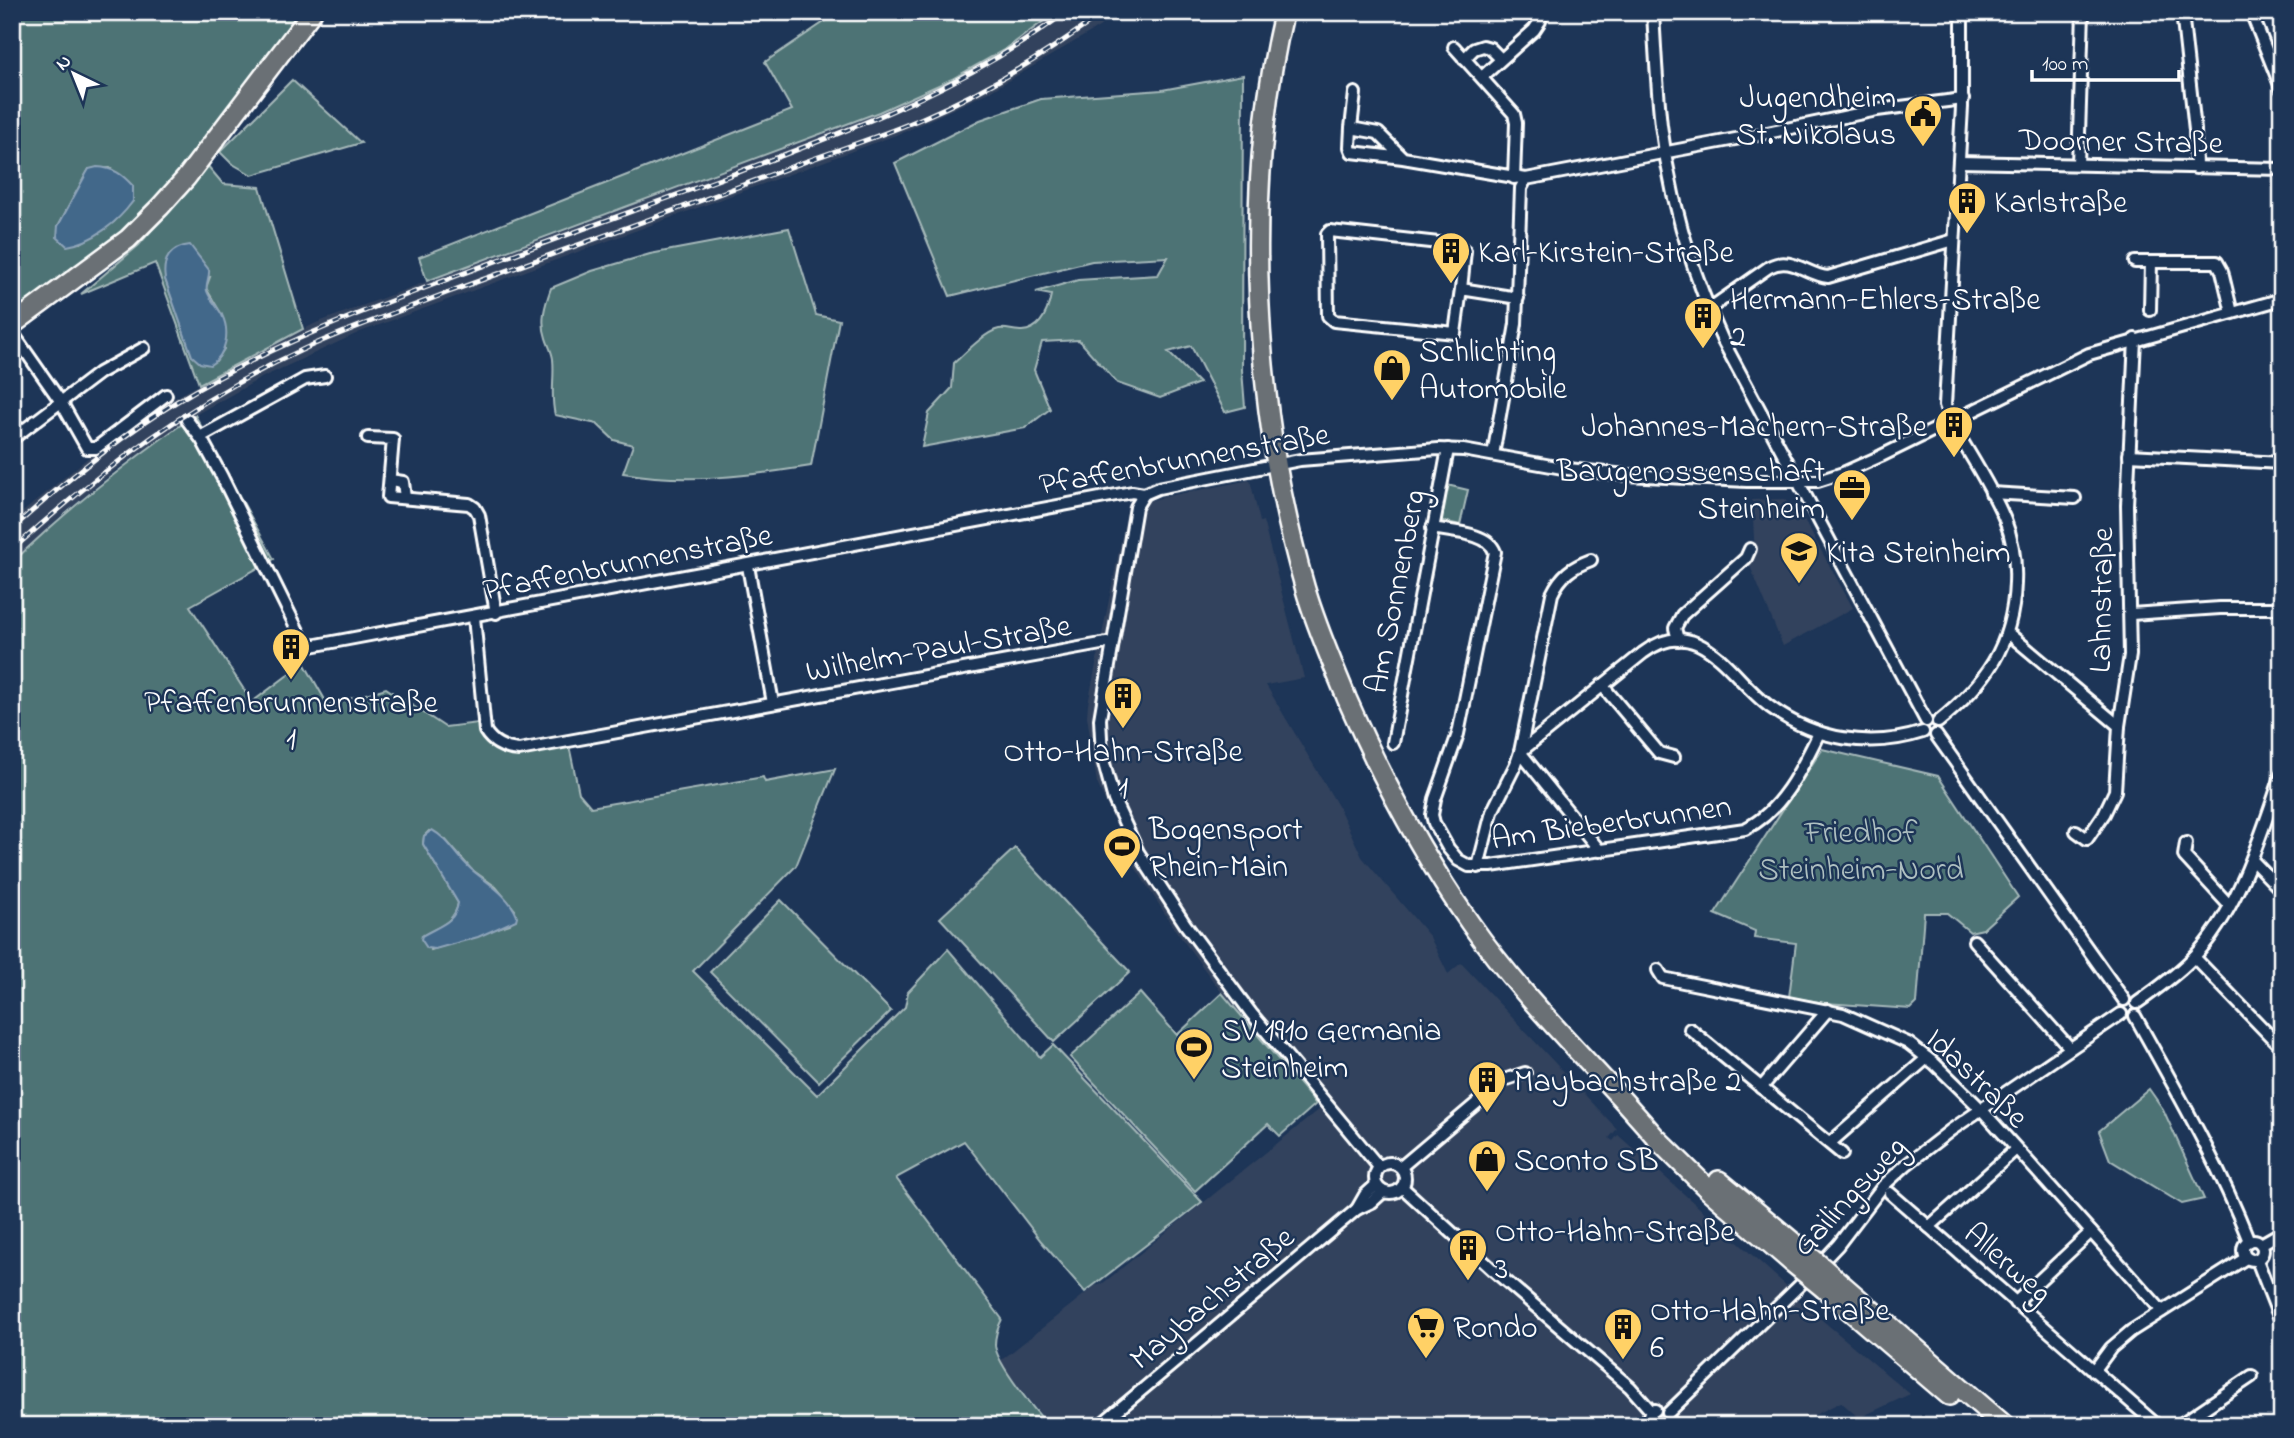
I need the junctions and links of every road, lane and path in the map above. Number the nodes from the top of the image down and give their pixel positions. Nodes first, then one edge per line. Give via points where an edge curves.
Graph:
1 (312, 12) edge
2 (1284, 12) edge
3 (1541, 12) edge
4 (1653, 12) edge
5 (1962, 12) edge
6 (2083, 12) edge
7 (2182, 12) edge
8 (2251, 12) edge
9 (1454, 47) dead end
10 (1464, 58) junction
11 (1501, 59) junction
12 (1482, 77) junction
13 (2282, 90) edge
14 (1354, 93) dead end
15 (1963, 99) junction
16 (1352, 128) junction
17 (1665, 152) junction
18 (1403, 158) junction
19 (1959, 162) junction
20 (2078, 164) junction
21 (2196, 168) junction
22 (2282, 169) edge
23 (1520, 178) junction
24 (1954, 240) junction
25 (2135, 262) dead end
26 (2151, 262) junction
27 (1461, 289) junction
28 (1518, 299) junction
29 (2282, 299) edge
30 (1709, 309) junction
31 (2150, 310) dead end
32 (2232, 313) junction
33 (12, 325) edge
34 (12, 332) edge
35 (2135, 339) junction
36 (144, 348) dead end
37 (325, 376) dead end
38 (166, 396) dead end
39 (61, 402) junction
40 (187, 420) dead end
41 (1951, 422) junction
42 (200, 437) junction
43 (368, 438) dead end
44 (12, 439) edge
45 (1448, 449) junction
46 (1493, 455) junction
47 (2129, 455) junction
48 (2282, 463) edge
49 (1276, 464) junction
50 (390, 480) junction
51 (1799, 482) junction
52 (1991, 493) junction
53 (1144, 494) junction
54 (405, 498) junction
55 (2076, 498) dead end
56 (1432, 528) junction
57 (1750, 549) dead end
58 (1591, 560) dead end
59 (748, 566) junction
60 (2282, 608) edge
61 (496, 613) junction
62 (2131, 614) junction
63 (474, 617) junction
64 (2008, 632) junction
65 (1678, 640) junction
66 (1112, 642) junction
67 (1602, 685) junction
68 (773, 704) junction
69 (1938, 722) junction
70 (1924, 726) junction
71 (2119, 726) junction
72 (1819, 733) junction
73 (1936, 735) junction
74 (1393, 743) dead end
75 (1520, 752) junction
76 (1674, 757) dead end
77 (2282, 774) edge
78 (2076, 831) dead end
79 (2186, 843) dead end
80 (1600, 851) junction
81 (2252, 860) junction
82 (1478, 867) junction
83 (2282, 891) edge
84 (2229, 905) junction
85 (1974, 941) dead end
86 (2194, 957) junction
87 (1658, 970) dead end
88 (2124, 1000) junction
89 (2137, 1003) junction
90 (1828, 1010) junction
91 (2121, 1014) junction
92 (2135, 1016) junction
93 (1690, 1029) dead end
94 (2282, 1039) edge
95 (2070, 1048) junction
96 (1927, 1058) junction
97 (1525, 1073) dead end
98 (1761, 1088) junction
99 (1981, 1109) junction
100 (1661, 1137) joint
101 (1830, 1143) junction
102 (2016, 1149) junction
103 (1842, 1154) dead end
104 (1379, 1167) junction
105 (1401, 1167) junction
106 (1402, 1187) junction
107 (1379, 1188) junction
108 (1890, 1193) dead end
109 (1929, 1227) junction
110 (2091, 1232) junction
111 (2282, 1232) edge
112 (2249, 1241) junction
113 (2262, 1244) junction
114 (2252, 1259) junction
115 (1829, 1283) junction
116 (2015, 1303) junction
117 (2162, 1311) junction
118 (2282, 1324) edge
119 (2094, 1371) junction
120 (2252, 1376) dead end
121 (1652, 1412) junction
122 (1670, 1422) edge
123 (1099, 1426) edge
124 (1648, 1426) edge
125 (1985, 1426) edge
126 (2005, 1426) edge
127 (2158, 1426) edge
128 (2178, 1426) edge

1 - 33 main road via 160,207 128,239
2 - 49 main road via 1269,91 1258,226 1260,300
3 - 11 street via 1538,25
4 - 17 street
5 - 15 street
6 - 20 street
7 - 21 street
8 - 13 street
9 - 10 street
10 - 11 street via 1483,46
10 - 12 street
11 - 12 street
12 - 23 street via 1516,118
14 - 16 street
15 - 17 street via 1877,110
15 - 19 street
16 - 18 street via 1378,133
16 - 18 street via 1352,152
17 - 23 street
17 - 30 street via 1681,225
18 - 23 street
19 - 20 street, Doorner Straße
19 - 24 street
20 - 21 street, Doorner Straße
21 - 22 street, Doorner Straße
23 - 28 street
24 - 30 street via 1828,277 1779,262
24 - 41 street via 1945,396
25 - 26 street
26 - 31 street
26 - 32 street via 2217,262
27 - 27 street via 1455,333 1334,321 1328,316 1327,233 1457,245 1465,251
27 - 28 street
28 - 46 street
29 - 32 street, Pfaffenbrunnenstraße
30 - 51 street
32 - 35 street, Pfaffenbrunnenstraße
34 - 39 street
35 - 41 street, Pfaffenbrunnenstraße via 2089,354
35 - 47 street, Lahnstraße
36 - 39 street via 99,373
37 - 42 street via 305,379
38 - 39 street via 92,449 85,446
39 - 44 street
40 - 42 street, Pfaffenbrunnenstraße
41 - 51 street, Pfaffenbrunnenstraße via 1843,473
41 - 52 street
42 - 63 street, Pfaffenbrunnenstraße via 306,647
43 - 50 street via 393,439
45 - 46 street, Pfaffenbrunnenstraße
45 - 49 street, Pfaffenbrunnenstraße
45 - 56 street, Am Sonnenberg
46 - 51 street, Pfaffenbrunnenstraße via 1626,475
47 - 48 street
47 - 62 street, Lahnstraße
49 - 53 street, Pfaffenbrunnenstraße
49 - 100 main road via 1316,621 1361,729 1435,871 1541,1013
50 - 54 street via 403,482
50 - 54 street via 388,497
51 - 70 street
52 - 55 street
52 - 64 street via 2014,551 2015,602
53 - 59 street, Pfaffenbrunnenstraße via 1132,492
53 - 66 street via 1136,506
54 - 61 street via 472,505 479,516
56 - 74 street, Am Sonnenberg
56 - 82 street, Am Bieberbrunnen via 1484,538 1495,552 1458,734 1433,814 1455,856
57 - 65 street via 1746,558 1682,615 1675,628
58 - 75 street via 1568,570 1552,594
59 - 61 street, Pfaffenbrunnenstraße
59 - 68 street, Wilhelm-Paul-Straße
60 - 62 street
61 - 63 street, Pfaffenbrunnenstraße
62 - 71 street, Lahnstraße
63 - 68 street, Wilhelm-Paul-Straße via 485,731 509,749 546,747
64 - 69 street via 1983,679
64 - 71 street
65 - 67 street via 1651,647
65 - 72 street via 1712,651 1771,708
66 - 68 street, Wilhelm-Paul-Straße
66 - 104 street via 1100,732 1106,773 1126,828 1160,888 1232,989
67 - 75 street
67 - 76 street via 1659,753
69 - 70 street via 1932,719
69 - 73 street
70 - 72 street via 1898,739 1868,742
70 - 73 street via 1931,736
71 - 78 street, Lahnstraße via 2112,800 2087,839
72 - 80 street, Am Bieberbrunnen via 1786,792 1749,827
73 - 88 street
75 - 80 street
75 - 82 street via 1492,812
77 - 81 street
79 - 84 street via 2184,856
80 - 82 street, Am Bieberbrunnen
81 - 83 street
81 - 84 street
84 - 86 street
85 - 95 street
86 - 89 street
86 - 94 street via 2277,1043
87 - 90 street, Idastraße via 1663,978
88 - 89 street
88 - 91 street
89 - 92 street
90 - 96 street, Idastraße via 1886,1032
90 - 98 street
91 - 92 street
91 - 95 street, Gailingsweg
92 - 112 street via 2195,1123
93 - 98 street
95 - 99 street, Gailingsweg
96 - 99 street, Idastraße
96 - 101 street
97 - 105 street via 1504,1080
98 - 101 street
99 - 102 street, Idastraße
99 - 122 street, Gailingsweg via 1883,1186 1829,1256
100 - 115 highway, bridge via 1709,1189
101 - 103 street
102 - 109 street
102 - 110 street, Idastraße
104 - 105 street via 1392,1163
104 - 107 street via 1374,1175
105 - 106 street via 1405,1175
106 - 107 street via 1393,1193
106 - 121 street via 1624,1382
107 - 123 street, Maybachstraße via 1372,1202 1357,1209
108 - 109 street, Allerweg
109 - 116 street, Allerweg
110 - 116 street
110 - 117 street, Idastraße
111 - 113 street
112 - 113 street
112 - 114 street via 2242,1250
113 - 114 street via 2263,1253
114 - 117 street
114 - 118 street
115 - 125 highway
115 - 126 highway
116 - 119 street, Allerweg
117 - 119 street via 2119,1340
119 - 127 street, Allerweg
120 - 128 street
121 - 122 street via 1662,1409
121 - 124 street

